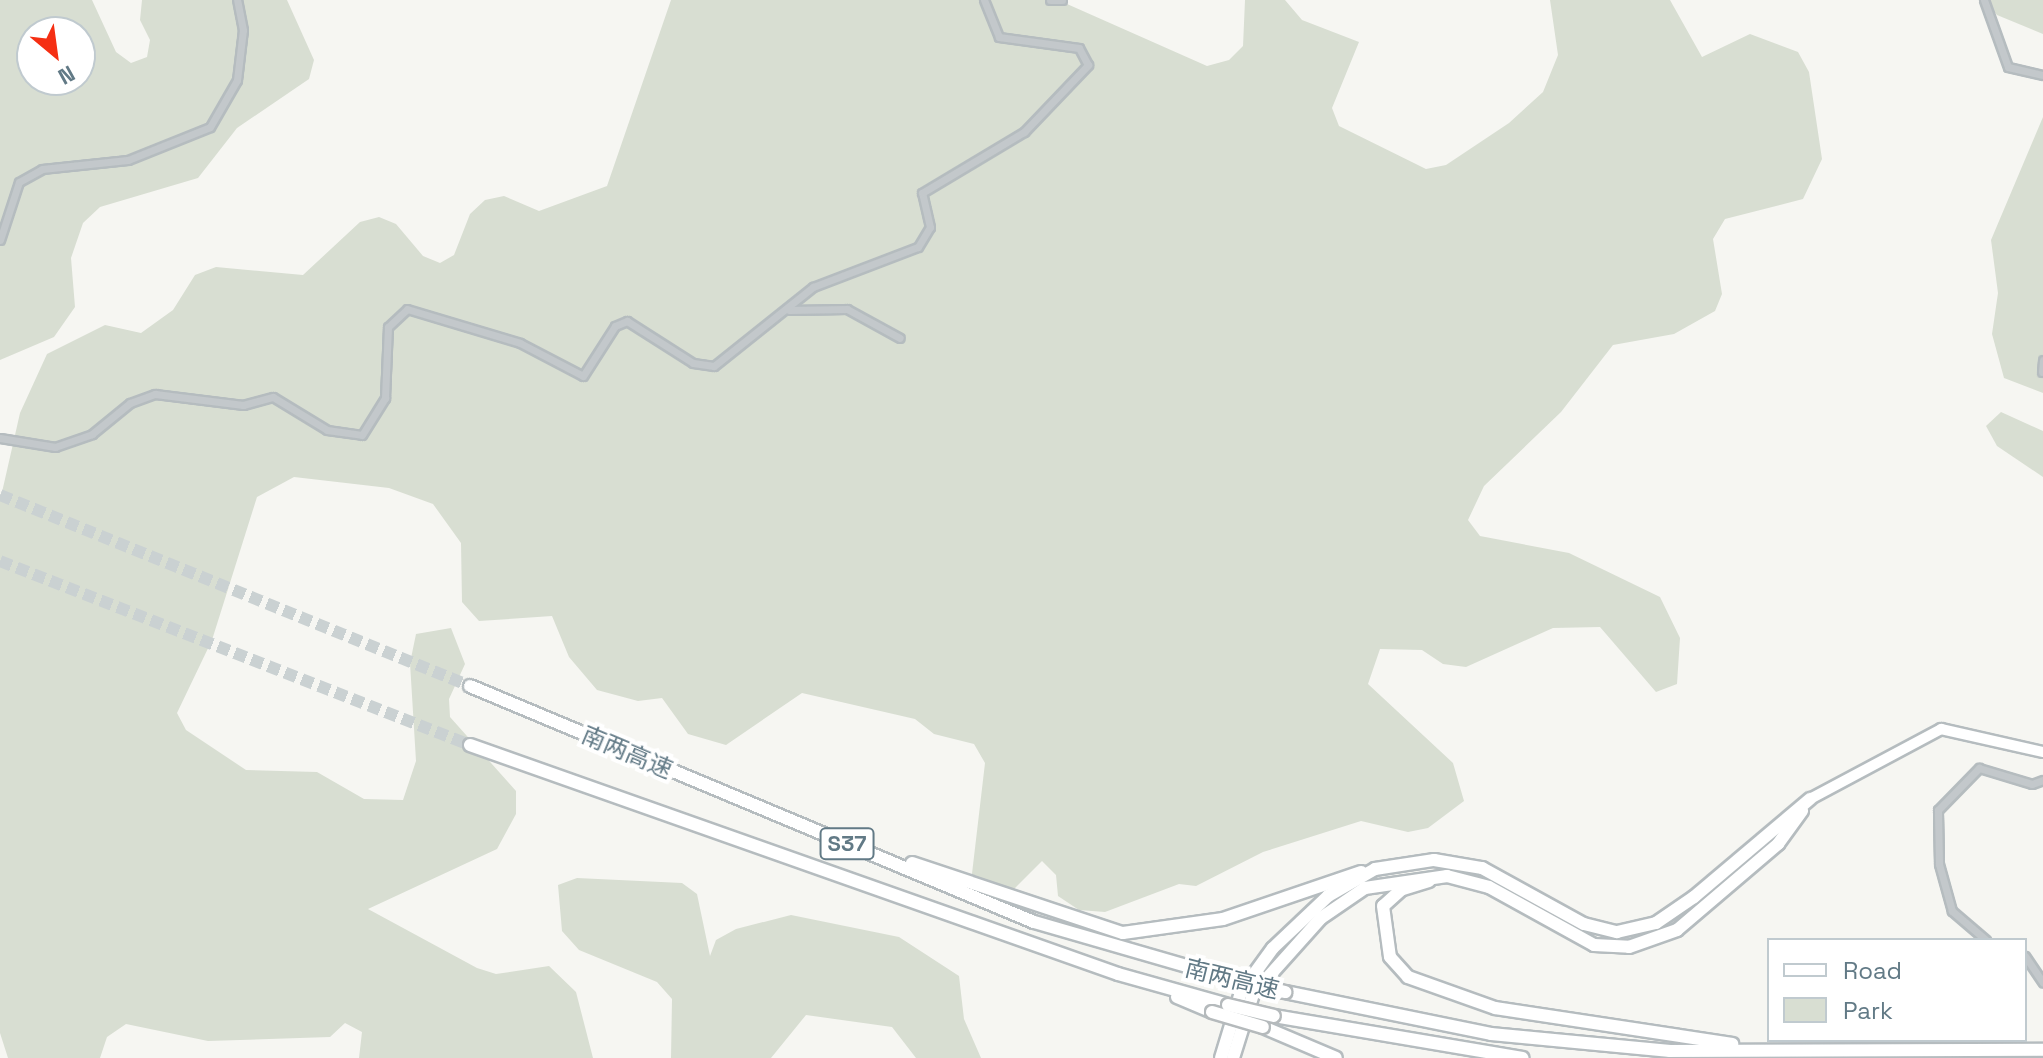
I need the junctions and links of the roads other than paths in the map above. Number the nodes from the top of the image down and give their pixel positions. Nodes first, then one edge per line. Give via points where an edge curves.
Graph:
1 (237, 0) edge
2 (984, 0) edge
3 (1050, 0) edge
4 (1062, 0) edge
5 (1984, 0) edge
6 (2043, 75) edge
7 (0, 240) edge
8 (789, 310) junction
9 (900, 338) dead end
10 (2043, 360) edge
11 (2042, 372) edge
12 (0, 438) edge
13 (470, 686) tunnel mouth
14 (470, 745) tunnel mouth
15 (2043, 752) edge
16 (2043, 780) edge
17 (1810, 799) joint
18 (817, 832) junction
19 (1375, 869) junction
20 (1449, 870) junction
21 (1984, 938) edge
22 (2027, 959) edge
23 (1118, 974) junction
24 (2043, 983) edge
25 (2043, 1050) edge
26 (1795, 1051) junction
27 (1221, 1058) edge
28 (1233, 1058) edge
29 (1336, 1058) edge
30 (1522, 1058) edge

1 - 7 street via 243,30 237,80 210,127 128,160 42,169 19,182
2 - 8 street via 999,37 1079,48 1088,65 1024,132 922,193 930,227 918,247 813,287
3 - 4 street
5 - 6 street via 2008,67
8 - 9 street via 847,309
8 - 12 street via 714,366 693,363 627,321 615,326 583,376 520,343 407,309 388,327 385,398 362,435 327,430 273,397 243,405 155,394 130,403 92,434 55,447
10 - 11 street
13 - 18 highway, 南两高速 / S37
14 - 23 highway, 南两高速 / S37
15 - 17 street via 1941,729
16 - 21 street via 2032,784 1979,768 1938,810 1939,864 1952,911
17 - 20 highway via 1778,844 1677,930 1629,947 1594,945 1482,868
18 - 19 highway via 1123,933 1223,919
18 - 26 highway, 南两高速 / S37, bridge via 1034,922 1285,992 1491,1034 1670,1051
19 - 20 highway
19 - 27 highway via 1328,896 1273,948 1241,992
20 - 26 highway via 1402,889 1383,906 1390,957 1408,977 1437,992 1637,1033
20 - 28 highway via 1365,888 1321,918 1253,994
22 - 24 street
23 - 29 highway, bridge
23 - 30 highway, 南两高速 / S37, bridge via 1274,1016
25 - 26 highway, 南两高速 / S37

